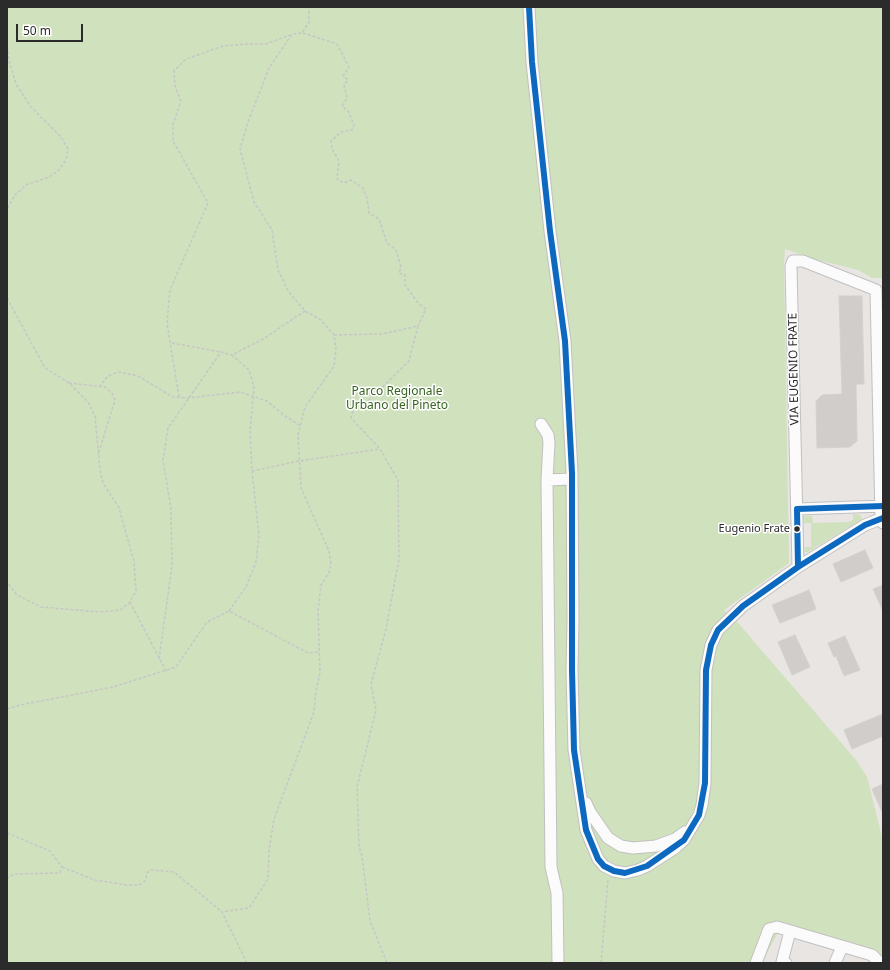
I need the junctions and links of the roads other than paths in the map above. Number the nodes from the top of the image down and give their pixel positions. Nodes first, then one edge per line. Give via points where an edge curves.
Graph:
1 (529, 7) edge
2 (541, 424) dead end
3 (572, 479) junction
4 (547, 480) junction
5 (798, 509) junction
6 (882, 515) edge
7 (798, 567) junction
8 (579, 787) junction
9 (693, 825) junction
10 (790, 931) junction
11 (842, 947) junction
12 (558, 963) edge
13 (756, 963) edge
14 (786, 963) edge
15 (835, 963) edge
16 (880, 963) edge

1 - 3 street via 548,216 565,342
2 - 4 street via 549,442
3 - 4 street
3 - 8 street via 573,722
4 - 12 street via 551,867 557,893
5 - 6 street
5 - 6 street, VIA EUGENIO FRATE via 792,263 798,260 876,290
5 - 7 street, VIA EUGENIO FRATE
6 - 7 street
7 - 9 street via 748,602 726,621 715,635 705,678 704,793
8 - 9 street via 600,828 608,838 621,846 645,848 665,843
8 - 9 street via 586,830 598,859 608,869 625,873 642,868 676,848
10 - 11 street
10 - 13 street via 777,927 769,929
10 - 14 street via 782,962
11 - 15 street
11 - 16 street via 872,955

